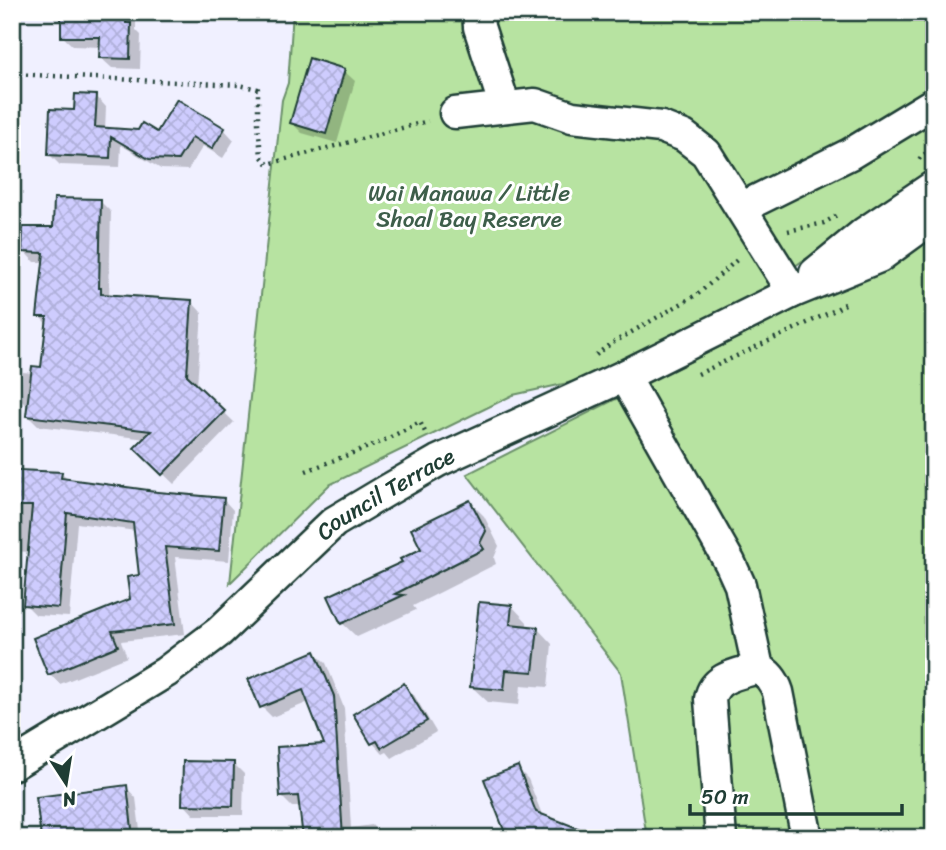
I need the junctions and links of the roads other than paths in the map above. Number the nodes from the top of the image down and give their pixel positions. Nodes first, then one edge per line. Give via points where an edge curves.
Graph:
1 (478, 12) edge
2 (934, 103) edge
3 (505, 107) junction
4 (456, 113) road end
5 (934, 186) edge
6 (741, 208) junction
7 (934, 217) edge
8 (793, 292) junction
9 (624, 376) junction
10 (758, 668) junction
11 (15, 765) edge
12 (721, 838) edge
13 (807, 838) edge

1 - 3 street
2 - 6 street via 849,155
3 - 4 street
3 - 6 street via 535,104 572,117 661,127 684,136 706,153
5 - 8 street via 864,233
6 - 8 street
7 - 8 street via 879,257
8 - 9 street, Council Terrace
9 - 10 street via 740,584
9 - 11 street, Council Terrace via 438,461 334,522 219,632 166,672
10 - 12 street via 717,683 710,699
10 - 13 street via 776,685

